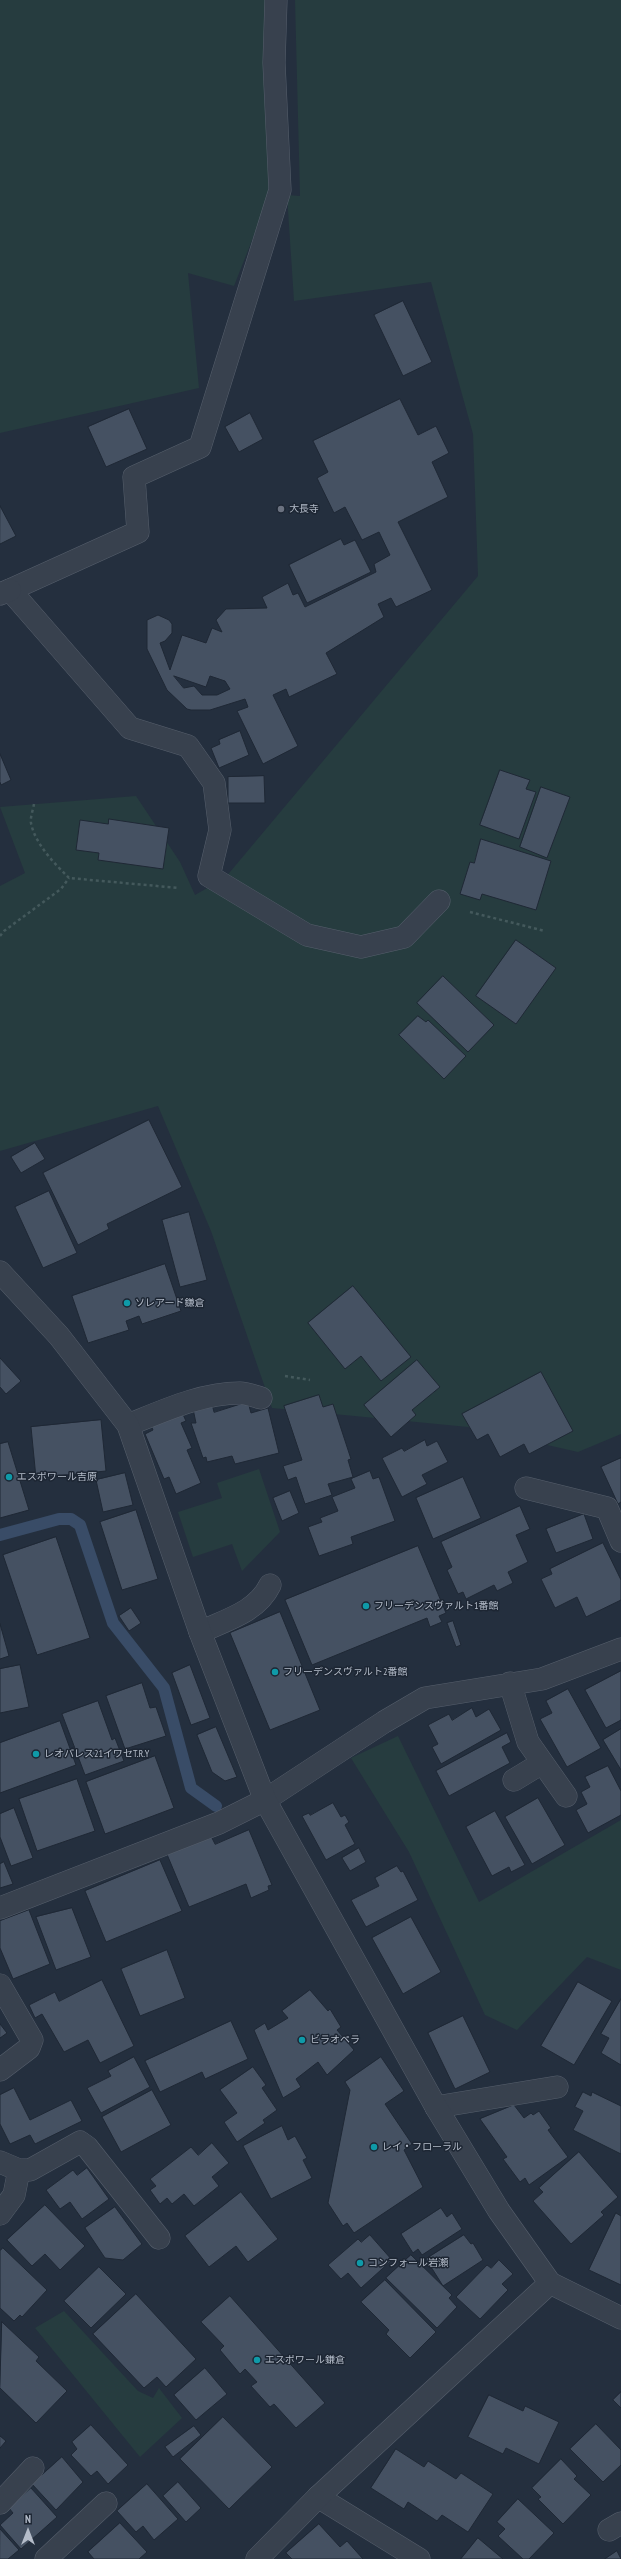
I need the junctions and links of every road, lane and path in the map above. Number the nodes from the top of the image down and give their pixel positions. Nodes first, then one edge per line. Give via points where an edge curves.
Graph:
1 (276, 0) edge
2 (5, 592) edge
3 (34, 804) dead end
4 (209, 876) junction
5 (69, 878) junction
6 (440, 902) joint
7 (545, 930) dead end
8 (0, 936) edge
9 (0, 1272) edge
10 (261, 1398) dead end
11 (128, 1425) junction
12 (526, 1488) dead end
13 (621, 1541) edge
14 (270, 1585) dead end
15 (200, 1632) junction
16 (621, 1649) edge
17 (510, 1684) junction
18 (542, 1762) junction
19 (514, 1780) dead end
20 (566, 1796) dead end
21 (265, 1800) junction
22 (0, 1908) edge
23 (0, 1985) edge
24 (0, 2070) edge
25 (557, 2087) dead end
26 (436, 2107) junction
27 (9, 2166) edge
28 (0, 2214) edge
29 (159, 2238) dead end
30 (550, 2283) junction
31 (621, 2318) edge
32 (32, 2468) dead end
33 (318, 2496) junction
34 (0, 2503) edge
35 (106, 2503) dead end
36 (46, 2559) edge
37 (257, 2559) edge
38 (419, 2559) edge

1 - 2 street via 274,63 280,190 200,447 134,477 138,532
2 - 4 street via 130,728 188,746 214,783 220,830
3 - 5 path via 31,822 41,844
4 - 5 path via 194,887 169,888
4 - 6 street via 307,935 361,947 404,937
5 - 8 path via 61,889 4,930
6 - 7 path via 448,907
9 - 11 street via 58,1336
10 - 11 street via 241,1393 206,1398 173,1407
11 - 15 street
12 - 13 street via 607,1508
14 - 15 street via 264,1598 251,1608
15 - 21 street
16 - 17 street via 542,1679
17 - 18 street via 528,1742
17 - 21 street via 424,1698
18 - 19 street
18 - 20 street
21 - 22 street via 219,1823
21 - 26 street
23 - 24 street via 32,2040 29,2048
25 - 26 street
26 - 30 street via 499,2211
27 - 28 street via 14,2195
27 - 29 street via 30,2170 80,2142 87,2147
30 - 31 street
30 - 33 street
32 - 34 street
33 - 37 street
33 - 38 street
35 - 36 street

